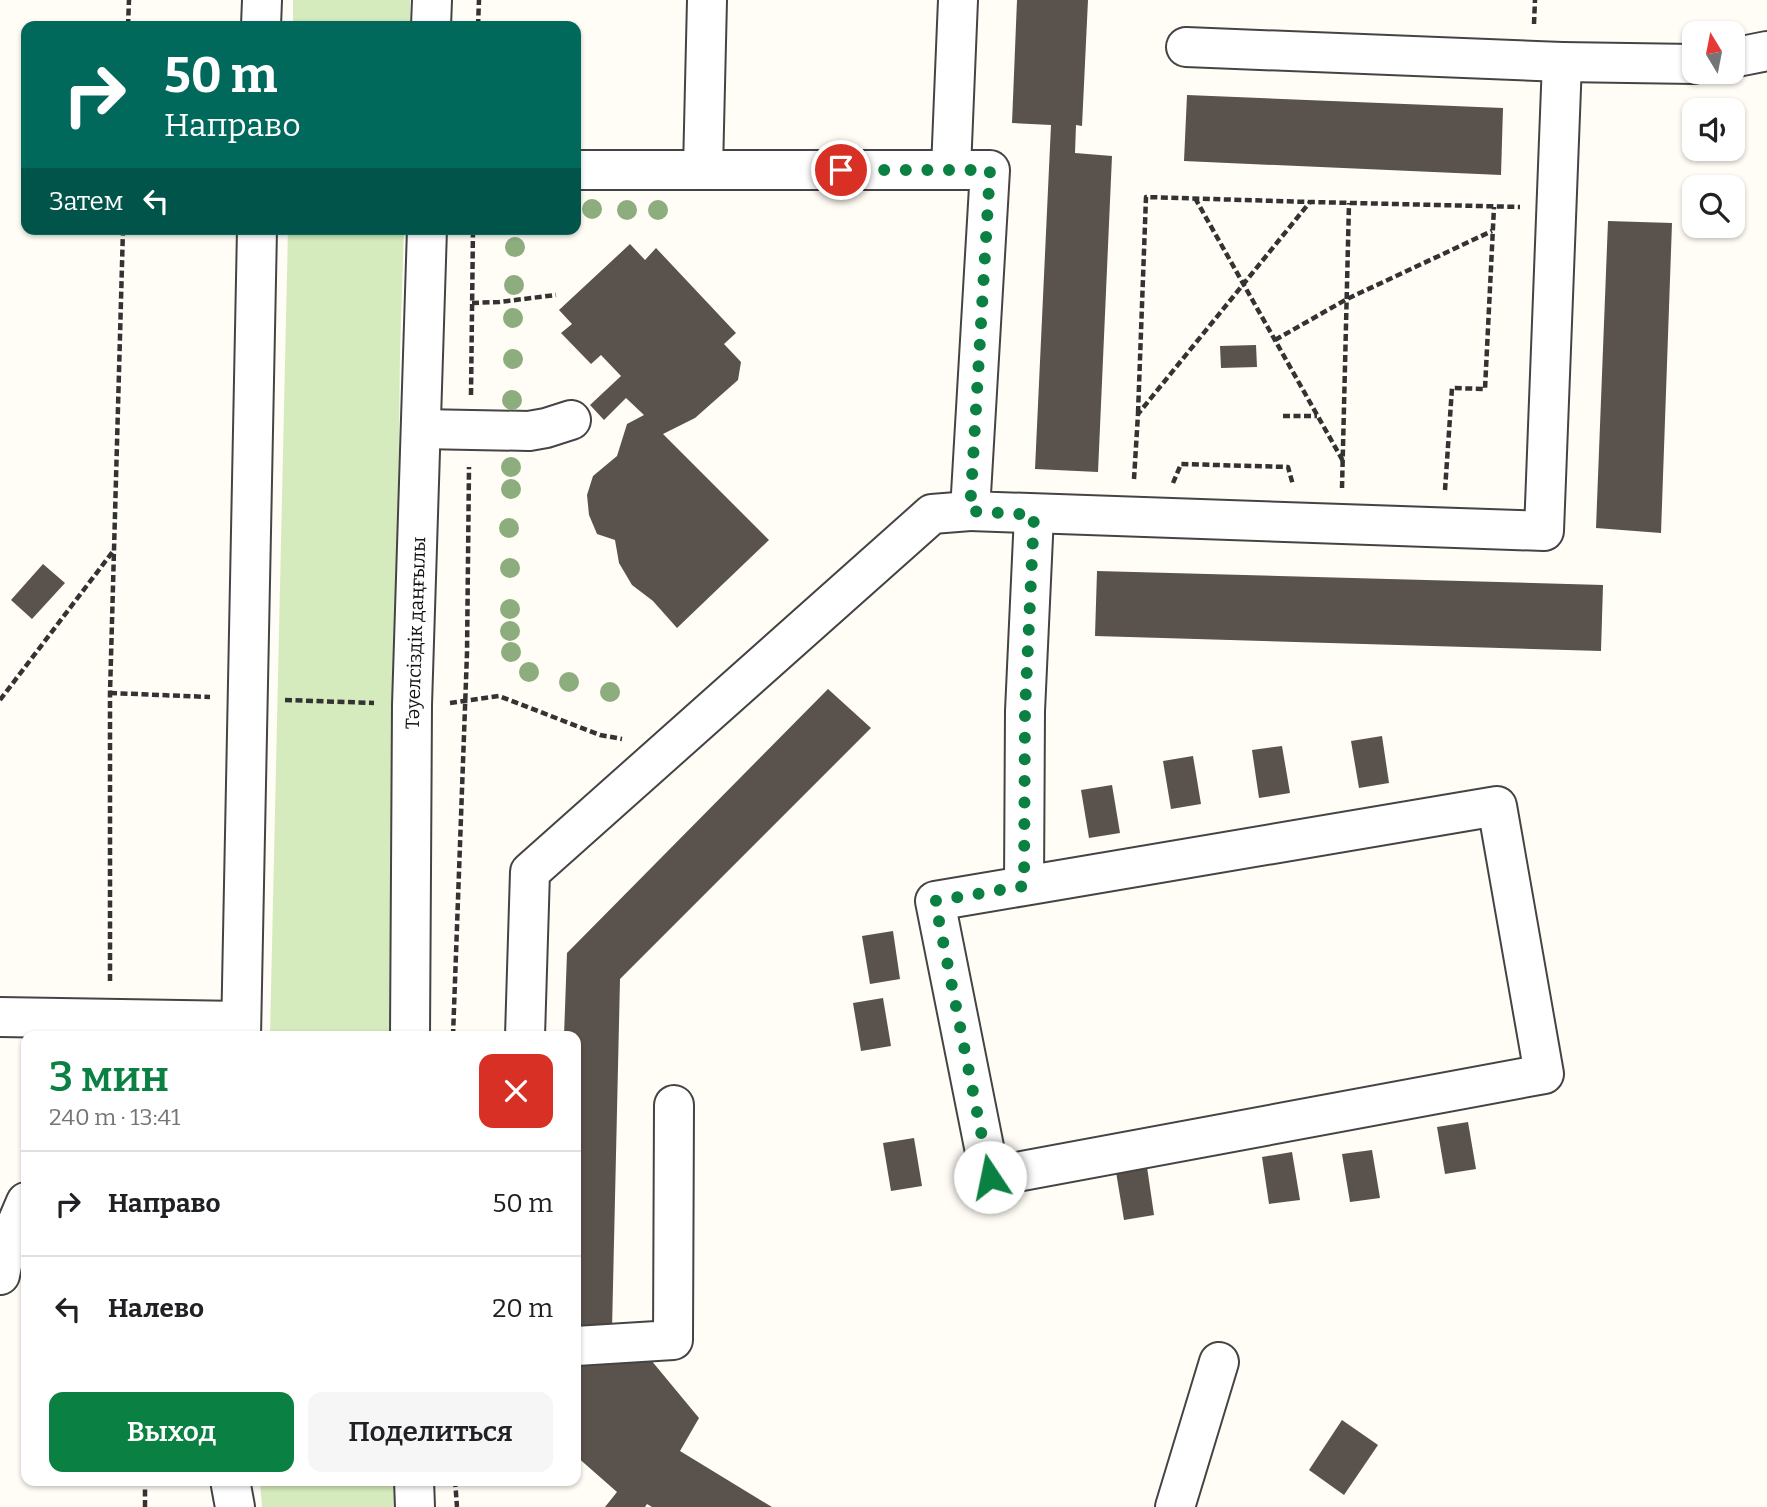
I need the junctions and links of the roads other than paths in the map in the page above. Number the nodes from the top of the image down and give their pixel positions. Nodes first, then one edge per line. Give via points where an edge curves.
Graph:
1 (262, 0) edge
2 (432, 0) edge
3 (707, 0) edge
4 (958, 0) edge
5 (261, 21) edge
6 (431, 21) edge
7 (1186, 47) dead end
8 (1767, 51) edge
9 (1745, 55) edge
10 (1562, 62) junction
11 (1682, 64) edge
12 (951, 169) junction
13 (581, 170) edge
14 (703, 170) junction
15 (257, 235) edge
16 (427, 235) edge
17 (571, 420) dead end
18 (421, 429) junction
19 (970, 511) junction
20 (1034, 515) junction
21 (1024, 886) junction
22 (0, 1017) edge
23 (59, 1027) edge
24 (241, 1029) edge
25 (410, 1031) edge
26 (525, 1031) edge
27 (674, 1105) dead end
28 (21, 1214) edge
29 (0, 1275) edge
30 (581, 1346) edge
31 (1219, 1362) dead end
32 (231, 1486) edge
33 (414, 1486) edge
34 (236, 1507) edge
35 (415, 1507) edge
36 (1175, 1507) edge

1 - 5 street
2 - 6 street
3 - 14 street
4 - 12 street
7 - 10 street
8 - 9 street
10 - 11 street
10 - 20 street via 1544,531
12 - 14 street
12 - 19 street via 990,170
13 - 14 street
15 - 24 street
16 - 18 street, Тәуелсіздік даңғылы
17 - 18 street via 529,430
18 - 25 street, Тәуелсіздік даңғылы via 412,705
19 - 20 street
19 - 26 street via 932,514 530,872
20 - 21 street via 1025,711
21 - 21 street via 935,901 990,1177 1544,1074 1497,806
22 - 23 street
23 - 24 street via 110,1017
27 - 30 street via 673,1340
28 - 29 street
31 - 36 street
32 - 34 street
33 - 35 street

